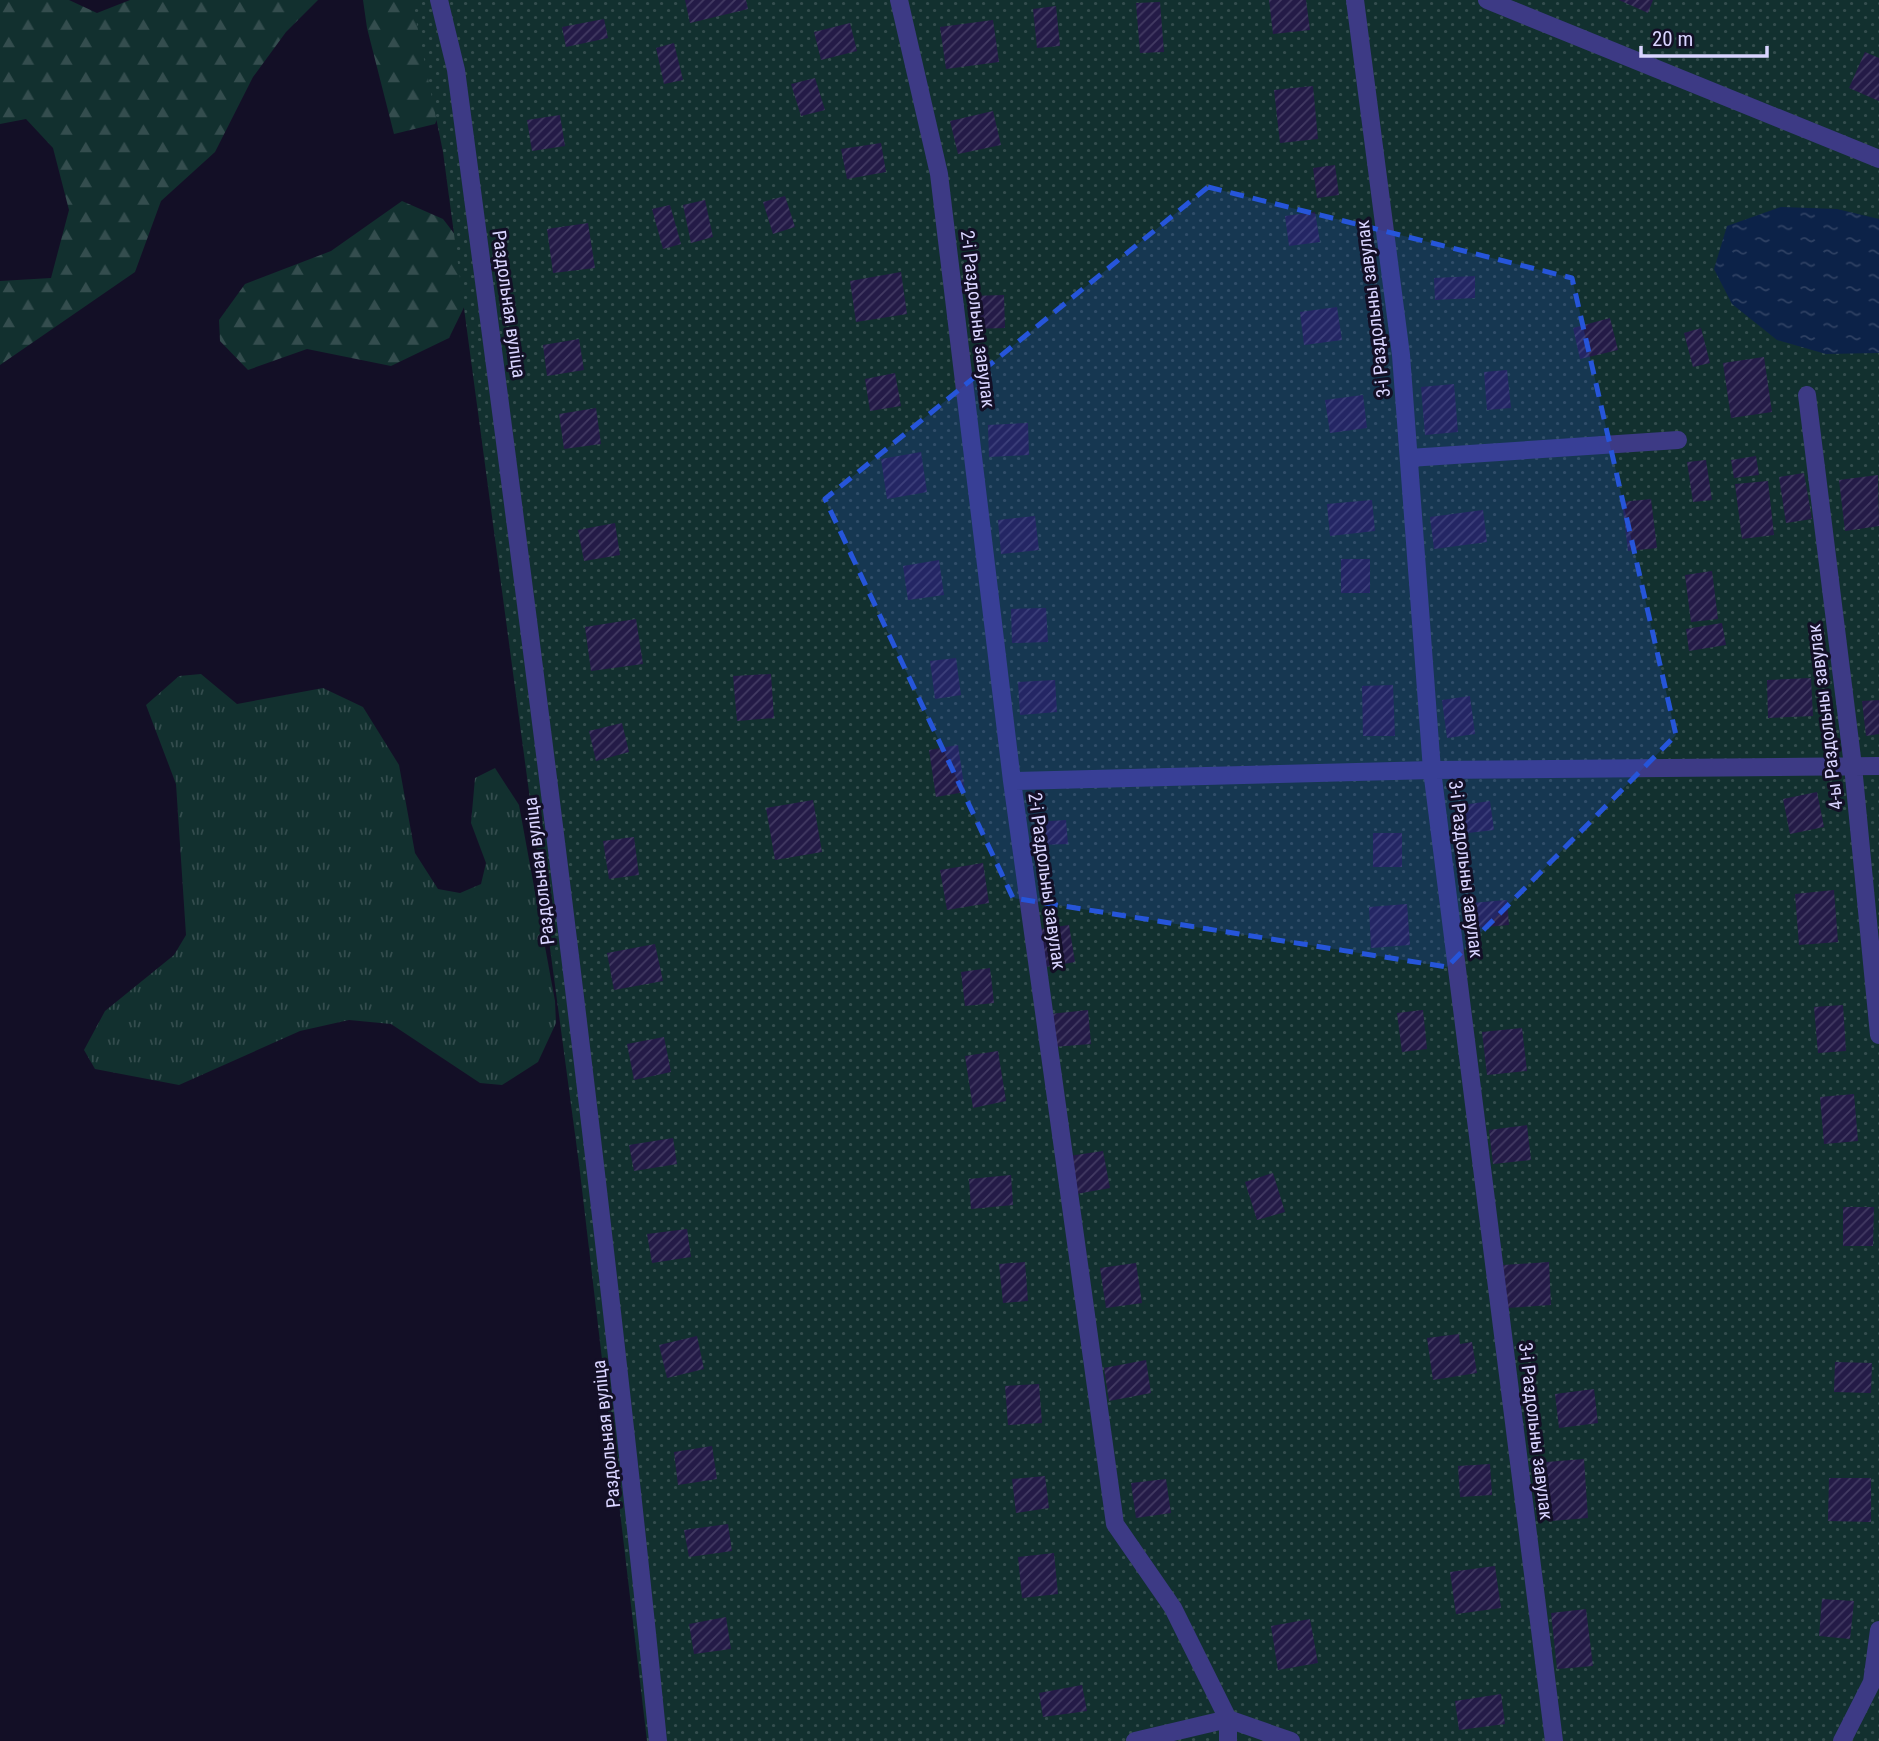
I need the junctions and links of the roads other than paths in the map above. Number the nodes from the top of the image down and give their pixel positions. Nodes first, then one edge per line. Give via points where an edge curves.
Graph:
1 (439, 0) edge
2 (899, 0) edge
3 (1355, 0) edge
4 (1486, 0) edge
5 (1879, 159) edge
6 (1807, 395) dead end
7 (1678, 440) dead end
8 (1409, 458) junction
9 (1853, 766) junction
10 (1879, 766) edge
11 (1432, 770) junction
12 (1012, 781) junction
13 (1879, 1035) edge
14 (1879, 1630) edge
15 (1228, 1719) junction
16 (659, 1741) edge
17 (1135, 1741) edge
18 (1228, 1741) edge
19 (1292, 1741) edge
20 (1554, 1741) edge
21 (1842, 1741) edge

1 - 16 street, Раздольная вуліца via 456,70 534,657 620,1360
2 - 12 street, 2-і Раздольны завулак via 939,174
3 - 8 street, 3-і Раздольны завулак via 1401,355
4 - 5 street
6 - 9 street, 4-ы Раздольны завулак
7 - 8 street
8 - 11 street, 3-і Раздольны завулак
9 - 10 street
9 - 11 street
9 - 13 street, 4-ы Раздольны завулак
11 - 12 street
11 - 20 street, 3-і Раздольны завулак
12 - 15 street, 2-і Раздольны завулак via 1115,1524 1173,1608
14 - 21 street via 1872,1682
15 - 17 street
15 - 18 street, 2-і Раздольны завулак
15 - 19 street

